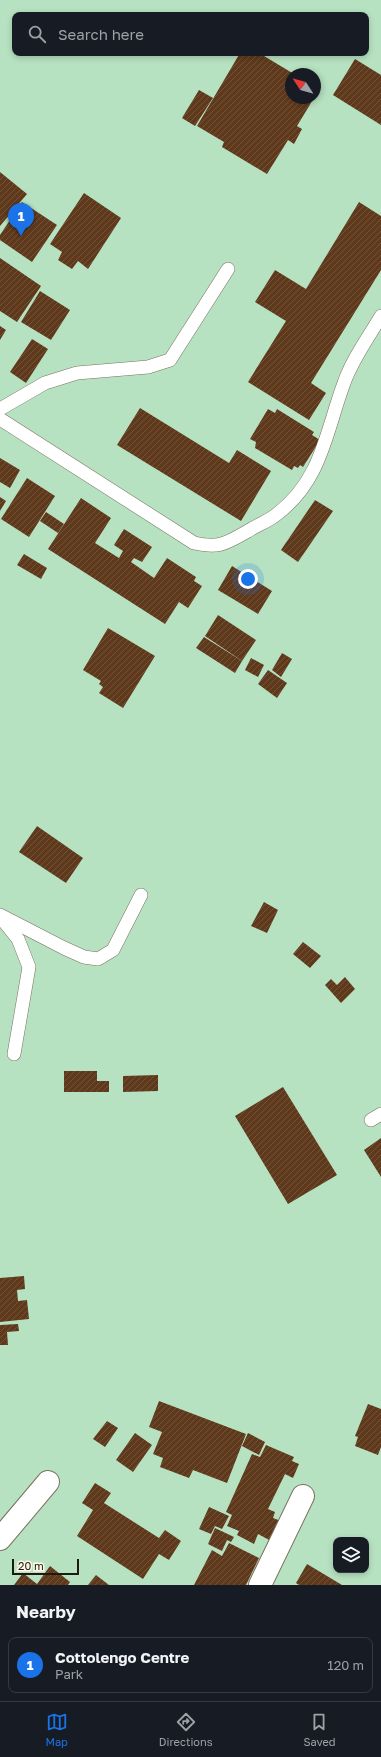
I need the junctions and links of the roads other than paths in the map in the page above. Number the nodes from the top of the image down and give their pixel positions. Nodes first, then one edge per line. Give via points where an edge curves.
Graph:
1 (228, 269) dead end
2 (381, 316) edge
3 (0, 409) edge
4 (0, 419) edge
5 (141, 895) dead end
6 (0, 916) edge
7 (14, 1054) dead end
8 (48, 1482) dead end
9 (303, 1496) dead end
10 (0, 1539) edge
11 (260, 1585) edge

1 - 3 lane via 170,360 148,367 77,373 45,383
2 - 4 lane via 344,382 316,468 299,493 277,514 225,543 210,547 194,543
5 - 6 lane via 113,950 98,959 84,957
6 - 7 lane via 18,939 29,967
8 - 10 street
9 - 11 street

